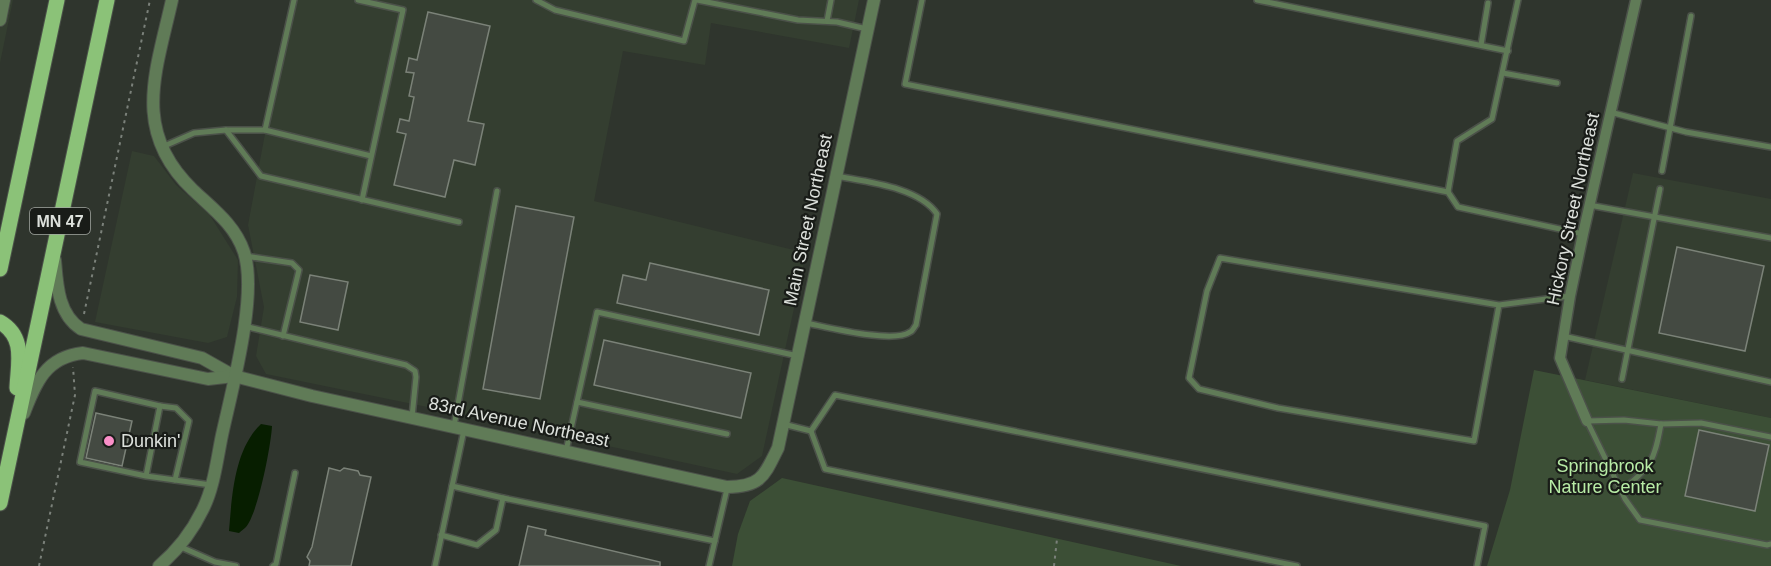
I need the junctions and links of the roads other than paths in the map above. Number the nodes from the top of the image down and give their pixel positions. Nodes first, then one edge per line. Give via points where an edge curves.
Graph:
1 (4, 0) edge
2 (57, 0) edge
3 (107, 0) edge
4 (172, 0) edge
5 (294, 0) edge
6 (358, 0) edge
7 (538, 0) edge
8 (696, 0) edge
9 (831, 0) edge
10 (874, 0) edge
11 (922, 0) edge
12 (1257, 0) edge
13 (1518, 0) edge
14 (1636, 0) edge
15 (1488, 3) dead end
16 (1691, 16) dead end
17 (0, 20) edge
18 (827, 21) junction
19 (867, 29) junction
20 (1481, 45) junction
21 (1508, 51) junction
22 (1503, 73) junction
23 (1557, 83) dead end
24 (1610, 112) junction
25 (1669, 128) junction
26 (226, 130) junction
27 (265, 130) junction
28 (1771, 147) edge
29 (161, 148) junction
30 (371, 156) junction
31 (1662, 171) dead end
32 (836, 176) junction
33 (1660, 189) dead end
34 (497, 191) dead end
35 (1448, 192) junction
36 (362, 200) junction
37 (1589, 205) junction
38 (1654, 217) junction
39 (459, 222) dead end
40 (1583, 234) junction
41 (1771, 238) edge
42 (54, 251) junction
43 (245, 256) junction
44 (0, 269) edge
45 (1570, 296) junction
46 (1499, 305) junction
47 (0, 322) edge
48 (805, 322) junction
49 (243, 326) junction
50 (283, 336) junction
51 (1563, 336) junction
52 (1628, 350) junction
53 (798, 356) junction
54 (234, 376) junction
55 (1622, 379) dead end
56 (1771, 382) edge
57 (577, 402) junction
58 (160, 406) junction
59 (412, 417) junction
60 (1587, 421) junction
61 (783, 424) junction
62 (1661, 424) junction
63 (459, 427) junction
64 (811, 431) junction
65 (727, 434) dead end
66 (1771, 437) edge
67 (13, 442) junction
68 (778, 448) joint
69 (566, 451) junction
70 (295, 473) dead end
71 (146, 476) junction
72 (175, 480) junction
73 (211, 485) junction
74 (452, 486) junction
75 (727, 487) junction
76 (1621, 491) junction
77 (503, 498) junction
78 (0, 503) edge
79 (441, 535) junction
80 (716, 541) junction
81 (1771, 544) edge
82 (181, 547) junction
83 (159, 566) edge
84 (236, 566) edge
85 (273, 566) edge
86 (435, 566) edge
87 (709, 566) edge
88 (1297, 566) edge
89 (1477, 566) edge

1 - 17 street
2 - 44 main road, MN 47
3 - 42 main road, MN 47
4 - 29 street via 153,88 154,119
5 - 27 lane
6 - 30 lane via 403,10
7 - 8 lane via 555,10 684,41
8 - 18 lane via 798,20
9 - 18 lane
10 - 19 street, Main Street Northeast
11 - 35 lane via 905,84
12 - 20 lane
13 - 21 lane
14 - 24 street, Hickory Street Northeast
15 - 20 lane
16 - 25 lane
18 - 19 lane
19 - 32 street, Main Street Northeast
20 - 21 lane
21 - 22 lane
22 - 23 lane
22 - 35 lane via 1492,119 1457,141
24 - 25 lane
24 - 37 street, Hickory Street Northeast
25 - 28 lane
25 - 31 lane
26 - 27 lane
26 - 29 lane via 194,133
26 - 36 lane via 261,176
27 - 30 lane
29 - 43 street via 186,183 222,215
30 - 36 lane
32 - 48 street, Main Street Northeast
32 - 48 lane via 918,197 937,214 916,325 910,332 893,337 845,332
33 - 38 lane
34 - 63 lane
35 - 40 lane via 1458,207
36 - 39 lane
37 - 38 lane
37 - 40 street, Hickory Street Northeast
38 - 41 lane
38 - 52 lane
40 - 45 street, Hickory Street Northeast
42 - 54 street, 83rd Avenue Northeast via 65,314 81,329 202,358
42 - 67 main road, MN 47
43 - 49 street via 249,287
43 - 50 lane via 292,263 299,270
45 - 46 lane
45 - 51 street, Hickory Street Northeast
46 - 46 lane via 1220,258 1207,291 1189,378 1199,389 1278,408 1474,441
47 - 67 main road via 16,336 19,348
48 - 53 street, Main Street Northeast
49 - 50 lane
49 - 54 street
50 - 59 lane via 406,365 415,371 416,377
51 - 52 lane
51 - 60 street, Hickory Street Northeast via 1560,358
52 - 55 lane
52 - 56 lane
53 - 57 lane via 597,312
53 - 61 street, Main Street Northeast
54 - 59 street, 83rd Avenue Northeast
54 - 67 street, 83rd Avenue Northeast via 208,379 75,354 46,369 36,383
54 - 73 street
57 - 65 lane
57 - 69 lane
58 - 71 lane
58 - 71 lane via 95,391 80,462
58 - 72 lane via 176,408 189,420
59 - 63 street, 83rd Avenue Northeast
60 - 62 lane
60 - 76 lane
61 - 64 lane
61 - 68 street, Main Street Northeast
62 - 66 lane via 1701,423
62 - 76 lane via 1649,465
63 - 69 street, 83rd Avenue Northeast
63 - 74 lane
64 - 88 lane via 825,469
64 - 89 lane via 835,395 1323,493 1485,526
67 - 78 main road, MN 47
68 - 75 street, 83rd Avenue Northeast via 758,481 745,487
69 - 75 street, 83rd Avenue Northeast
70 - 85 lane
71 - 72 lane
72 - 73 lane
73 - 82 street via 204,507
74 - 77 lane
74 - 79 lane
75 - 80 lane
76 - 81 lane via 1641,520
77 - 79 lane via 496,530 477,545
77 - 80 lane
79 - 86 lane
80 - 87 lane
82 - 83 street
82 - 84 lane via 215,562

